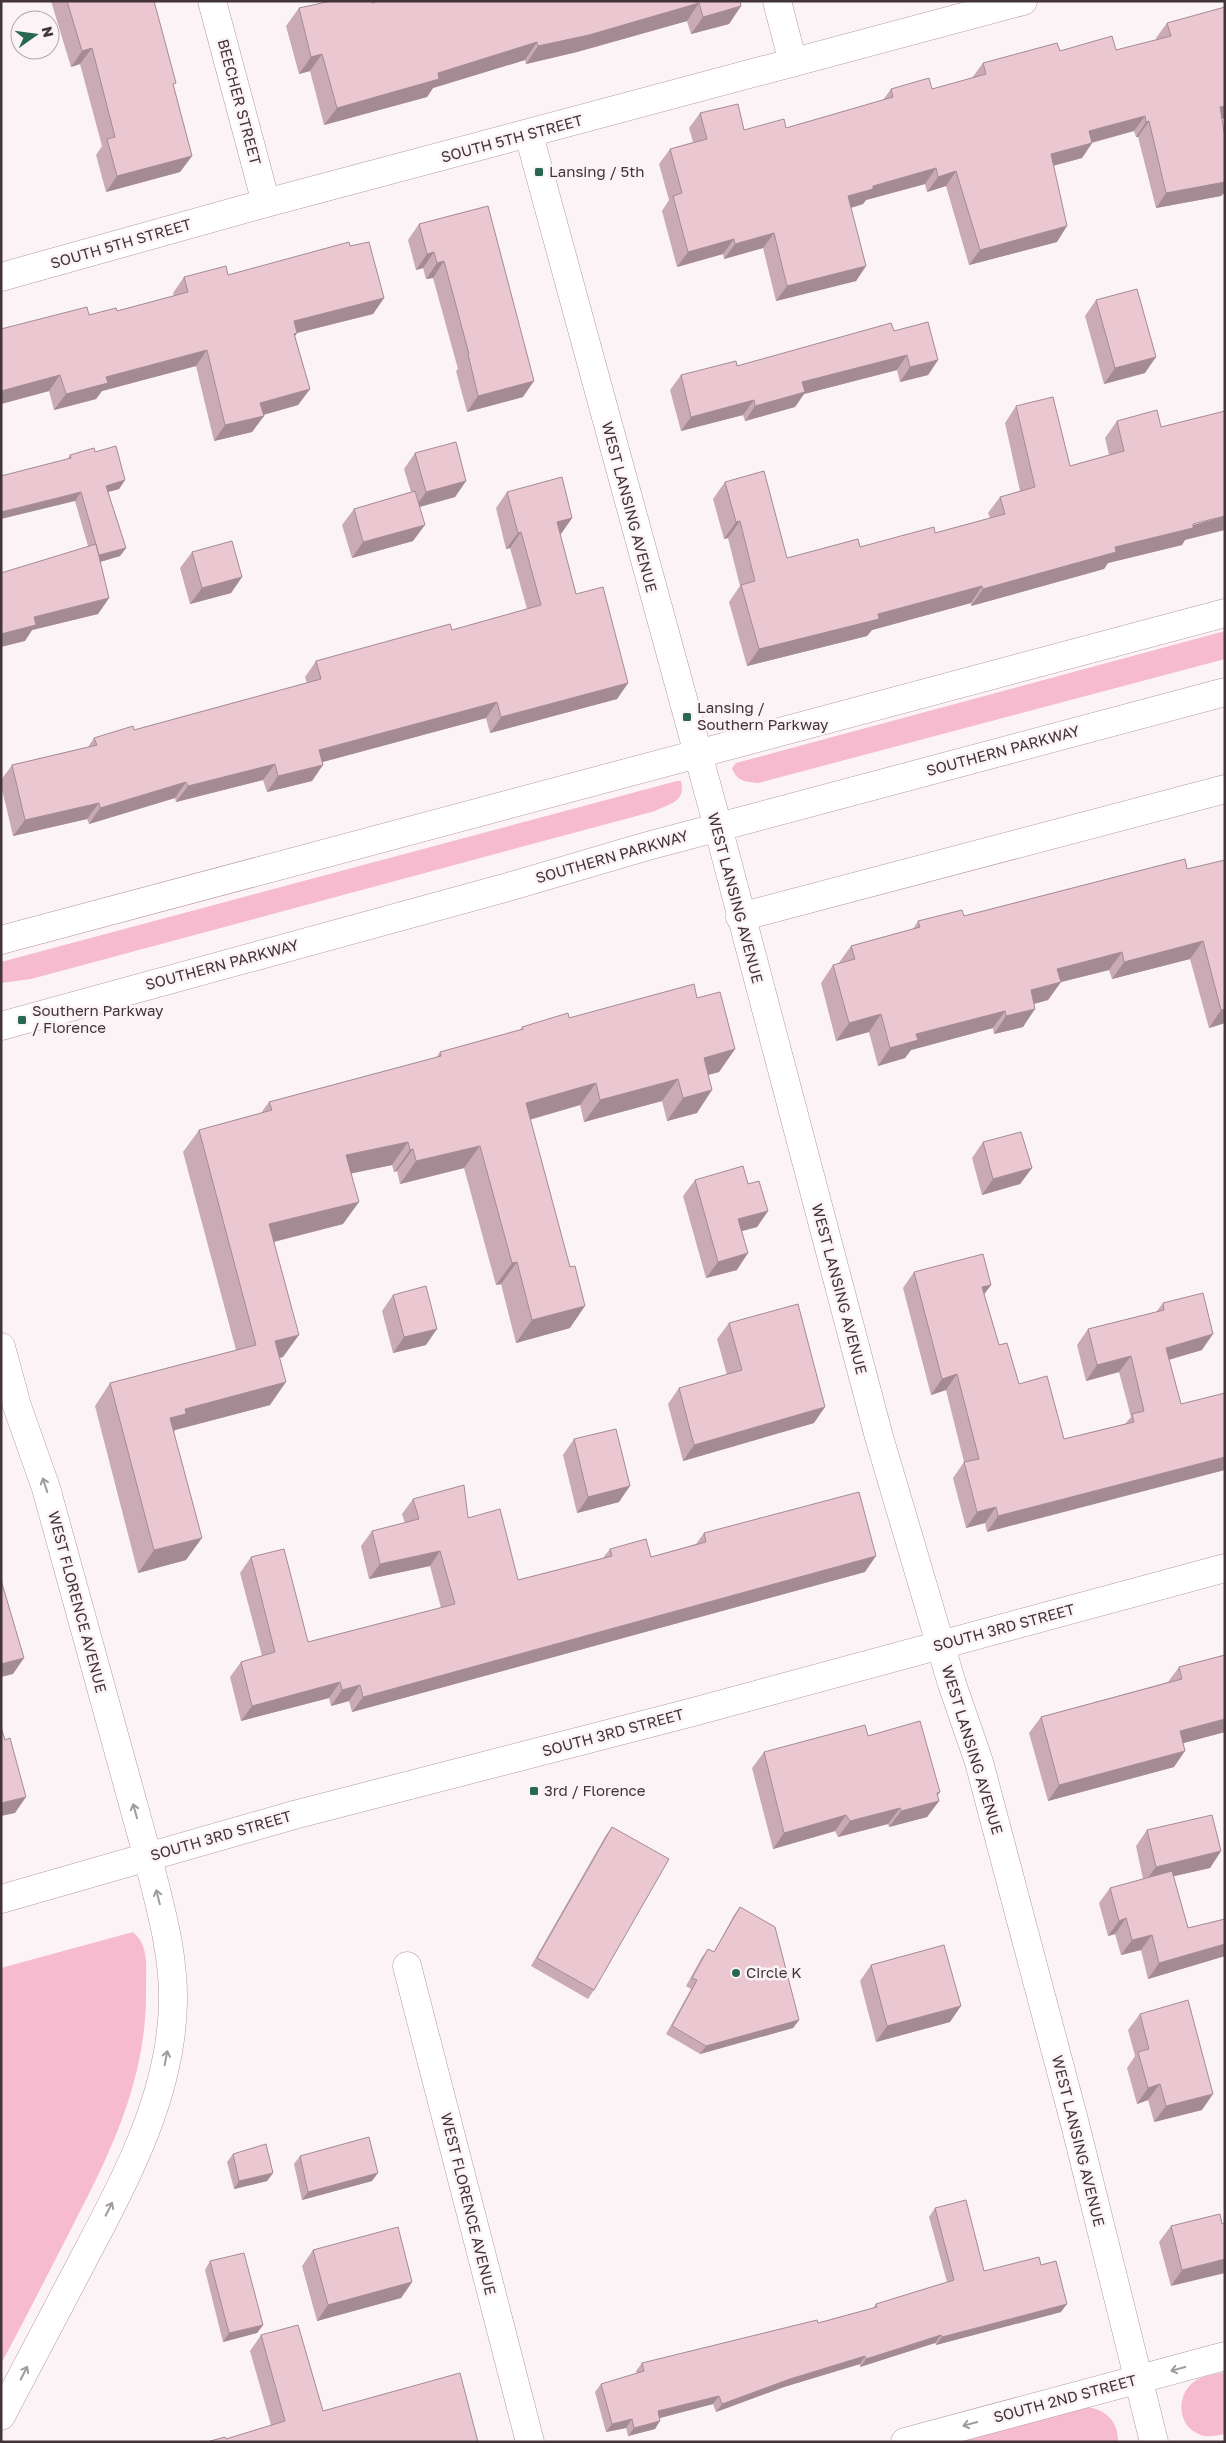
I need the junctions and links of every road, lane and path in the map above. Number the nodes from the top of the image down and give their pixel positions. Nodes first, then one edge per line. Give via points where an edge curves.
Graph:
1 (212, 1) edge
2 (777, 1) edge
3 (1023, 1) edge
4 (793, 63) junction
5 (529, 135) junction
6 (266, 203) junction
7 (1, 277) edge
8 (1225, 614) edge
9 (1225, 692) edge
10 (696, 755) junction
11 (1225, 789) edge
12 (718, 827) junction
13 (740, 917) junction
14 (1, 940) edge
15 (1, 1026) edge
16 (1, 1347) edge
17 (1225, 1568) edge
18 (941, 1645) junction
19 (148, 1858) junction
20 (1, 1899) edge
21 (407, 1966) dead end
22 (1225, 2356) edge
23 (1138, 2379) junction
24 (1, 2416) edge
25 (530, 2442) edge
26 (905, 2442) edge
27 (1154, 2442) edge

1 - 6 main road, BEECHER STREET
2 - 4 main road
3 - 4 main road, SOUTH 5TH STREET
4 - 5 main road, SOUTH 5TH STREET
5 - 6 main road, SOUTH 5TH STREET
5 - 10 main road, WEST LANSING AVENUE
6 - 7 main road, SOUTH 5TH STREET
8 - 10 main road
9 - 12 main road, SOUTHERN PARKWAY
10 - 12 main road, WEST LANSING AVENUE
10 - 14 main road
11 - 13 main road
12 - 13 main road, WEST LANSING AVENUE
12 - 15 main road, SOUTHERN PARKWAY
13 - 18 main road, WEST LANSING AVENUE via 879,1437
19 -> 16 main road, WEST FLORENCE AVENUE via 46,1488 17,1406
17 - 18 main road, SOUTH 3RD STREET
18 - 19 main road, SOUTH 3RD STREET via 294,1815
18 - 23 main road, WEST LANSING AVENUE via 979,1762
19 - 20 main road, SOUTH 3RD STREET
24 -> 19 main road, WEST FLORENCE AVENUE via 143,2140 159,2093 173,2005 172,1978 166,1932
21 - 25 main road, WEST FLORENCE AVENUE
22 -> 23 main road, SOUTH 2ND STREET
23 -> 26 main road, SOUTH 2ND STREET
23 - 27 main road, WEST LANSING AVENUE

